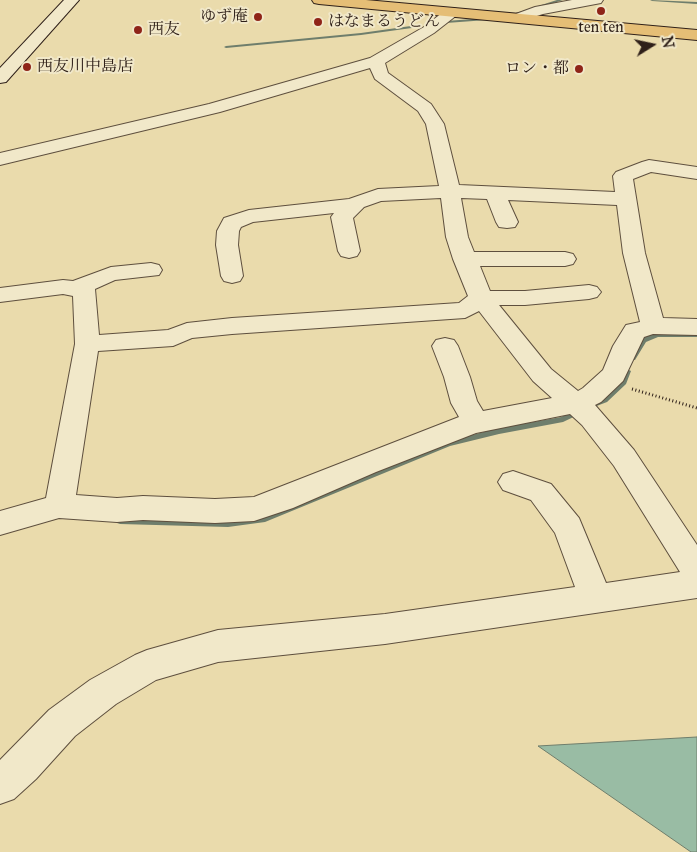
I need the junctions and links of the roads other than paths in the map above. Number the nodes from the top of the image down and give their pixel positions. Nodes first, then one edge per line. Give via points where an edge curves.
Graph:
1 (72, 0) edge
2 (320, 0) edge
3 (596, 0) edge
4 (452, 12) junction
5 (521, 17) junction
6 (697, 35) edge
7 (376, 61) junction
8 (0, 78) edge
9 (0, 159) edge
10 (697, 173) edge
11 (450, 191) junction
12 (495, 193) junction
13 (626, 199) junction
14 (355, 205) junction
15 (508, 222) dead end
16 (349, 251) dead end
17 (464, 259) junction
18 (565, 259) dead end
19 (151, 270) dead end
20 (232, 276) dead end
21 (74, 289) junction
22 (589, 292) dead end
23 (0, 295) edge
24 (481, 298) junction
25 (653, 326) junction
26 (697, 327) edge
27 (87, 344) junction
28 (446, 346) dead end
29 (581, 409) junction
30 (477, 423) junction
31 (513, 482) dead end
32 (59, 506) junction
33 (0, 523) edge
34 (697, 572) edge
35 (697, 584) edge
36 (596, 598) junction
37 (0, 785) edge

1 - 8 street
2 - 4 main road
3 - 5 street via 548,8
4 - 5 main road
4 - 7 street
5 - 6 main road
7 - 9 street via 214,108
7 - 11 street via 381,75 424,108 435,124
10 - 13 street via 648,166 622,176
11 - 12 street
11 - 14 street via 378,195
11 - 17 street
12 - 13 street
12 - 15 street
13 - 25 street via 634,253
14 - 16 street via 342,216
14 - 20 street via 249,216 232,223 227,245
17 - 18 street
17 - 24 street
19 - 21 street via 111,274
21 - 23 street via 63,287
21 - 27 street via 84,290
22 - 24 street
24 - 27 street via 466,310 232,326 187,331 173,338
24 - 29 street via 542,375
25 - 26 street
25 - 29 street via 635,332 614,375 592,394
27 - 32 street
28 - 30 street via 464,403
29 - 30 street
29 - 34 street via 624,458
30 - 32 street via 254,509 117,510
31 - 36 street via 541,492 568,527
32 - 33 street
35 - 36 street
36 - 37 street via 385,629 218,646 147,666 103,692 62,723 23,766

